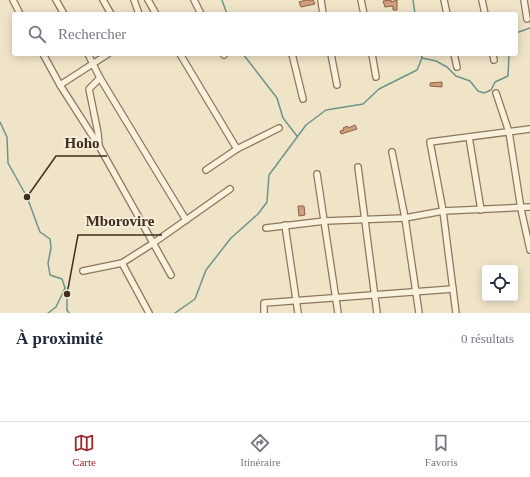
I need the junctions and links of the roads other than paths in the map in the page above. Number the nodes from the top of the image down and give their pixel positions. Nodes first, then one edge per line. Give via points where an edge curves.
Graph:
1 (12, 0) edge
2 (56, 0) edge
3 (103, 0) edge
4 (134, 0) edge
5 (148, 0) edge
6 (194, 0) edge
7 (321, 0) edge
8 (361, 0) edge
9 (444, 0) edge
10 (482, 0) edge
11 (524, 0) edge
12 (19, 12) edge
13 (63, 12) edge
14 (110, 12) edge
15 (138, 12) edge
16 (155, 12) edge
17 (201, 12) edge
18 (323, 12) edge
19 (364, 12) edge
20 (447, 12) edge
21 (485, 12) edge
22 (527, 19) dead end
23 (43, 56) edge
24 (89, 56) edge
25 (105, 56) edge
26 (181, 56) edge
27 (292, 56) edge
28 (331, 56) edge
29 (372, 56) edge
30 (454, 56) edge
31 (94, 65) junction
32 (457, 67) dead end
33 (376, 77) dead end
34 (100, 78) junction
35 (60, 85) junction
36 (337, 85) dead end
37 (496, 93) dead end
38 (303, 99) dead end
39 (279, 128) dead end
40 (530, 129) edge
41 (509, 132) junction
42 (469, 137) junction
43 (99, 146) junction
44 (237, 149) junction
45 (392, 152) dead end
46 (358, 167) dead end
47 (206, 170) dead end
48 (317, 174) dead end
49 (230, 189) dead end
50 (530, 207) edge
51 (521, 209) junction
52 (480, 210) junction
53 (442, 211) junction
54 (405, 218) junction
55 (186, 220) junction
56 (364, 220) junction
57 (325, 221) junction
58 (285, 225) junction
59 (266, 228) dead end
60 (152, 244) junction
61 (530, 250) edge
62 (122, 263) junction
63 (84, 272) dead end
64 (170, 275) dead end
65 (453, 288) junction
66 (415, 290) junction
67 (375, 294) junction
68 (336, 297) junction
69 (296, 301) junction
70 (149, 313) edge
71 (264, 313) edge
72 (298, 313) edge
73 (338, 313) edge
74 (377, 313) edge
75 (419, 313) edge
76 (456, 313) edge

1 - 12 street
2 - 13 street
3 - 14 street
4 - 15 street
5 - 16 street
6 - 17 street
7 - 18 street
8 - 19 street
9 - 20 street
10 - 21 street
11 - 22 street
23 - 35 street
24 - 31 street
25 - 31 street
26 - 44 street
27 - 38 street
28 - 36 street
29 - 33 street
30 - 32 street
31 - 34 street
31 - 35 street
34 - 43 street via 89,89
34 - 55 street
35 - 43 street
37 - 41 street
39 - 44 street
40 - 41 street
41 - 42 street
41 - 51 street
42 - 52 street
42 - 53 street via 430,142
43 - 60 street
44 - 47 street
45 - 54 street
46 - 56 street
48 - 57 street
49 - 55 street
50 - 51 street
51 - 52 street
51 - 61 street
52 - 53 street
53 - 54 street
53 - 65 street
54 - 56 street
54 - 66 street
55 - 60 street
56 - 57 street
56 - 67 street
57 - 58 street
57 - 68 street
58 - 59 street
58 - 69 street
60 - 62 street
60 - 64 street
62 - 63 street
62 - 70 street
65 - 66 street
65 - 76 street
66 - 67 street
66 - 75 street
67 - 68 street
67 - 74 street
68 - 69 street
68 - 73 street
69 - 71 street via 264,303
69 - 72 street

